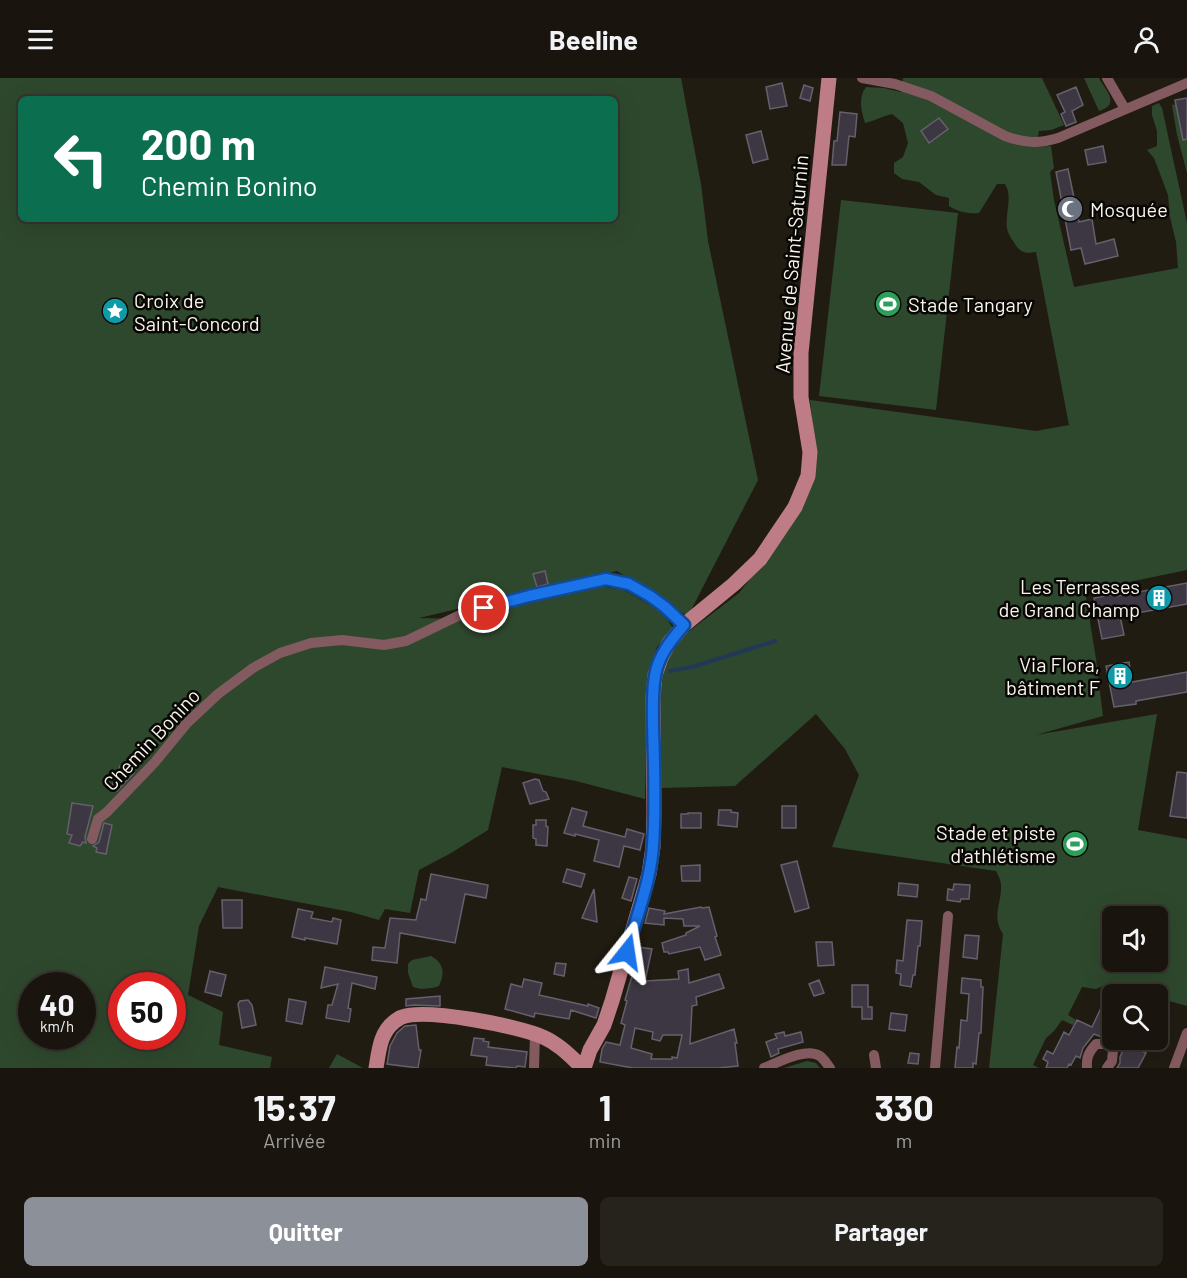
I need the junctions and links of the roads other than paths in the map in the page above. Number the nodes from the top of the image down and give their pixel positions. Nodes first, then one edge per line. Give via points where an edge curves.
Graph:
1 (829, 78) edge
2 (862, 78) edge
3 (1107, 78) edge
4 (1187, 83) edge
5 (1125, 110) junction
6 (684, 625) junction
7 (92, 839) dead end
8 (948, 916) dead end
9 (1187, 1033) edge
10 (535, 1034) junction
11 (874, 1056) dead end
12 (376, 1068) edge
13 (534, 1068) edge
14 (584, 1068) edge
15 (764, 1068) edge
16 (830, 1068) edge
17 (876, 1068) edge
18 (934, 1068) edge
19 (1087, 1068) edge
20 (1107, 1068) edge
21 (1174, 1068) edge

1 - 6 main road, Avenue de Saint-Saturnin via 801,353 801,397 810,452 808,476 795,507 760,559
2 - 5 street via 931,96 1005,136 1031,143 1058,138
3 - 5 street
4 - 5 street
6 - 7 street, Chemin Bonino via 650,596 629,584 606,579 462,614 406,641 384,645 342,640 310,643 280,653 218,694 187,723 155,762 98,819
6 - 14 main road, Avenue de Saint-Saturnin via 669,643 655,675 653,847 649,874 607,1018
8 - 18 street
9 - 21 street
10 - 12 main road via 461,1017 402,1017 385,1032
10 - 13 street
10 - 14 main road via 559,1046
11 - 17 street
15 - 16 street via 801,1053 821,1057
19 - 20 street via 1088,1052 1096,1044 1106,1044 1113,1050

